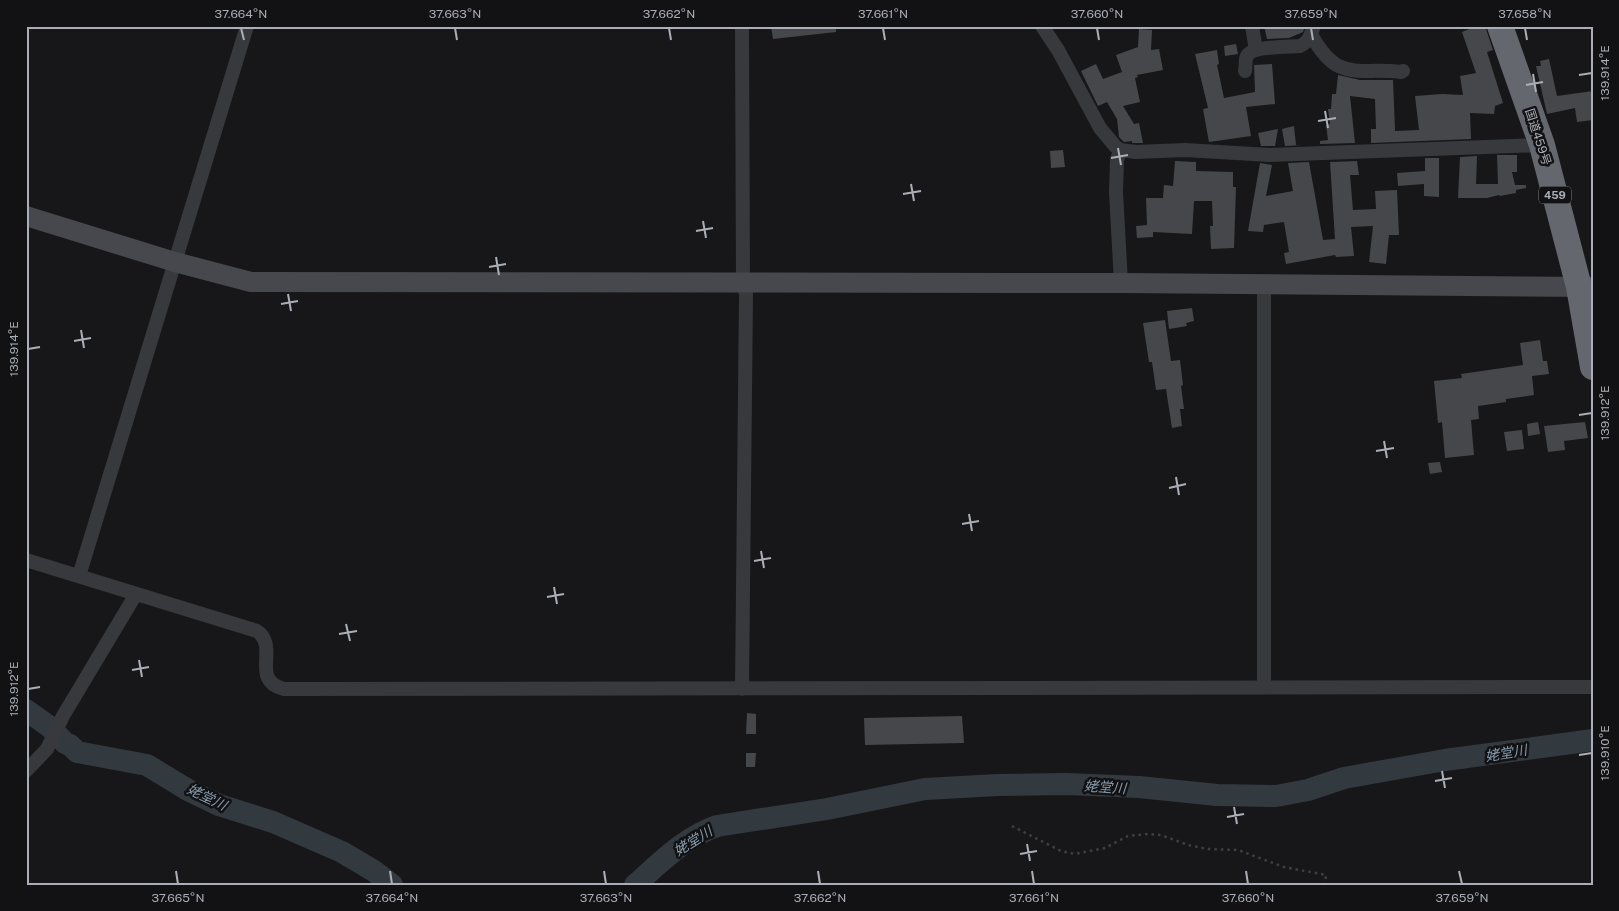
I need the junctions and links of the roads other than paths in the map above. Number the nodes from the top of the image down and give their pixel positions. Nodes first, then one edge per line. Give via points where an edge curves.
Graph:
1 (248, 26) edge
2 (742, 26) edge
3 (1042, 26) edge
4 (1252, 26) edge
5 (1500, 26) edge
6 (1313, 31) edge
7 (1256, 50) junction
8 (1245, 71) dead end
9 (1403, 71) dead end
10 (1542, 145) junction
11 (1120, 150) junction
12 (26, 216) edge
13 (174, 262) junction
14 (1121, 283) junction
15 (743, 284) junction
16 (1264, 284) junction
17 (1586, 287) edge
18 (1593, 367) edge
19 (26, 560) edge
20 (79, 576) junction
21 (136, 594) junction
22 (1593, 687) edge
23 (1264, 688) junction
24 (742, 689) junction
25 (26, 771) edge

1 - 13 street
2 - 15 street
3 - 11 street via 1100,128
4 - 7 street
5 - 10 highway, 国道459号 / 459
6 - 7 street via 1306,43 1300,46
6 - 9 street via 1319,50 1342,69
7 - 8 street via 1246,56
10 - 11 street via 1270,155
10 - 17 highway, 国道459号 / 459
11 - 14 street via 1116,174
12 - 13 street
13 - 15 street via 251,282
13 - 20 street
14 - 15 street
14 - 16 street
15 - 24 street via 746,294
16 - 17 street
16 - 23 street
17 - 18 highway, 国道459号 / 459
19 - 20 street
20 - 21 street
21 - 24 street via 257,631 266,643 270,683 284,689
21 - 25 street via 63,716 47,749
22 - 23 street
23 - 24 street

